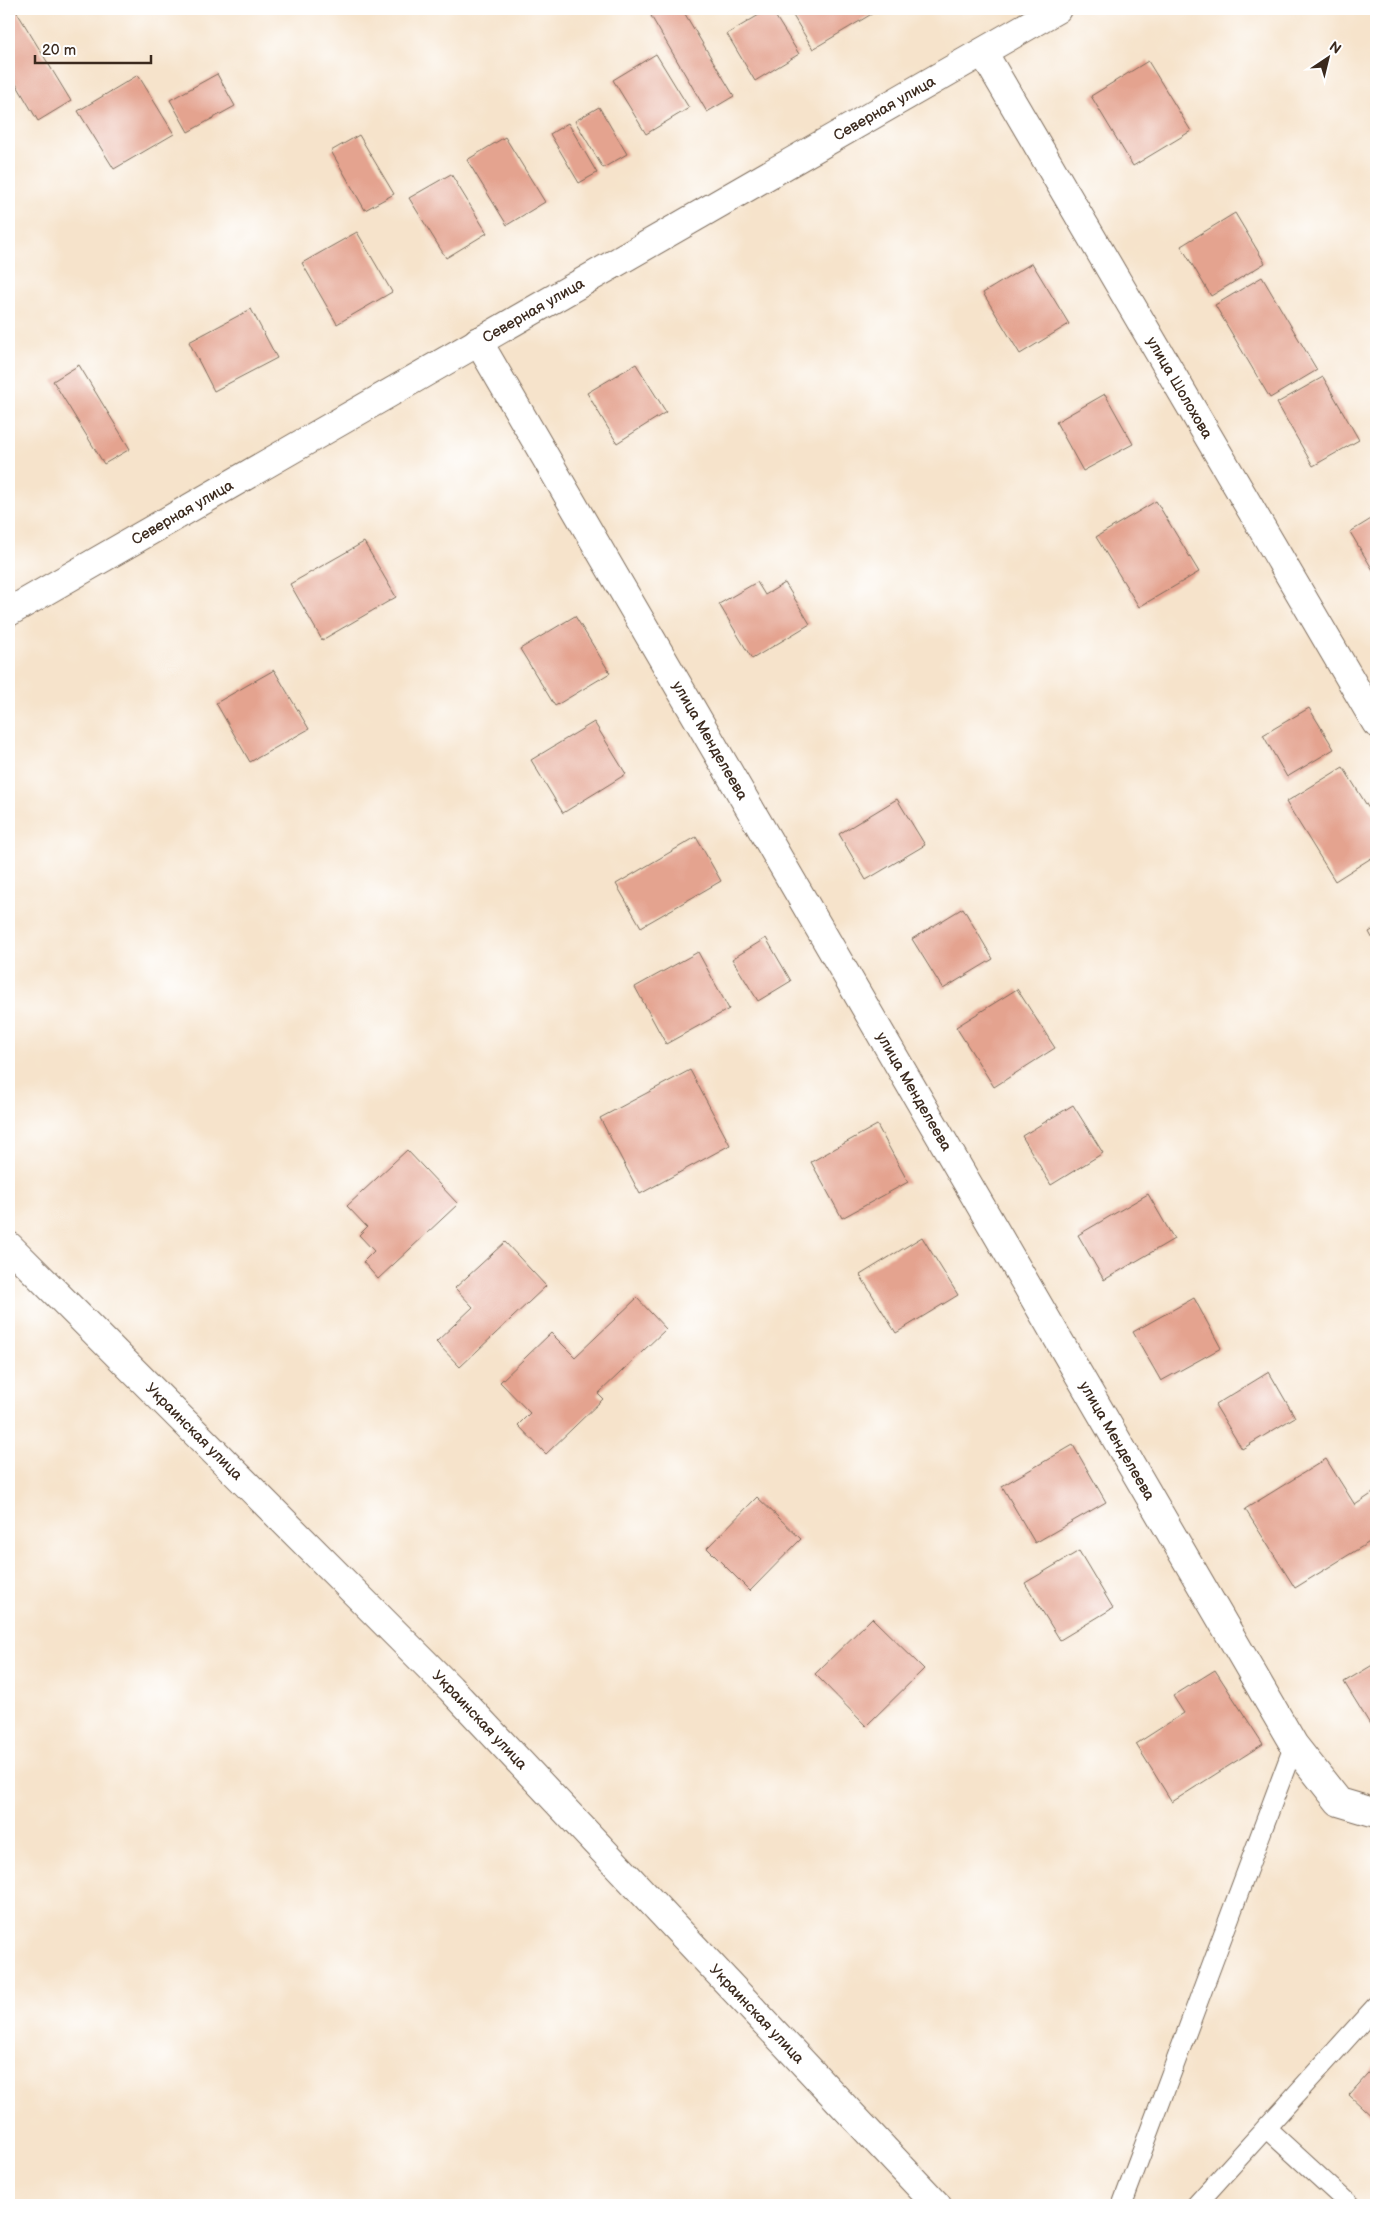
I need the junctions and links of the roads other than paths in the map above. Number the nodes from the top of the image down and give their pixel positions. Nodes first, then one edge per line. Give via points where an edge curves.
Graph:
1 (1057, 9) edge
2 (983, 52) junction
3 (478, 341) junction
4 (9, 612) edge
5 (1376, 723) edge
6 (9, 1246) edge
7 (1294, 1745) junction
8 (1376, 1813) edge
9 (1376, 2006) edge
10 (1266, 2128) junction
11 (937, 2205) edge
12 (1122, 2205) edge
13 (1196, 2205) edge
14 (1350, 2205) edge

1 - 2 street, Северная улица
2 - 3 street, Северная улица
2 - 5 street, улица Шолохова
3 - 4 street, Северная улица
3 - 7 street, улица Менделеева
6 - 11 street, Украинская улица via 450,1688
7 - 8 street, улица Менделеева via 1339,1802
7 - 12 lane
9 - 10 lane
10 - 13 lane
10 - 14 lane

